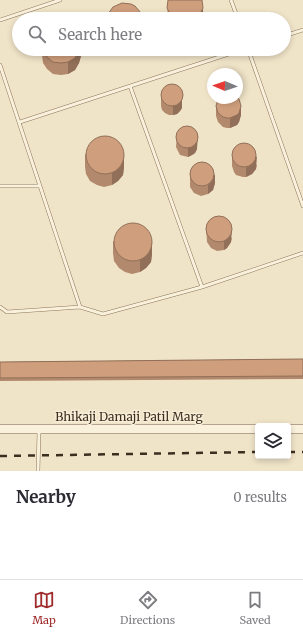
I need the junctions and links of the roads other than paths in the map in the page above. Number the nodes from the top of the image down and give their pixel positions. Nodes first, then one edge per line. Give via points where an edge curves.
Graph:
1 (60, 0) edge
2 (231, 0) edge
3 (24, 12) edge
4 (235, 12) edge
5 (12, 16) edge
6 (0, 20) edge
7 (303, 30) edge
8 (291, 34) edge
9 (222, 56) edge
10 (250, 56) edge
11 (0, 65) edge
12 (130, 86) junction
13 (20, 122) junction
14 (0, 186) edge
15 (40, 186) junction
16 (303, 206) edge
17 (303, 253) edge
18 (202, 287) junction
19 (0, 307) edge
20 (80, 307) junction
21 (39, 428) junction
22 (0, 429) edge
23 (255, 429) edge
24 (291, 429) edge
25 (303, 429) edge
26 (38, 471) edge

1 - 3 lane
2 - 4 lane
5 - 6 lane
7 - 8 lane
9 - 12 lane
10 - 16 lane
11 - 13 lane
12 - 13 lane
12 - 18 lane
13 - 15 lane
14 - 15 lane
15 - 20 lane
17 - 18 lane
18 - 20 lane via 103,314
19 - 20 lane via 7,312
21 - 22 street, Bhikaji Damaji Patil Marg
21 - 23 street, Bhikaji Damaji Patil Marg
21 - 26 lane
24 - 25 street

